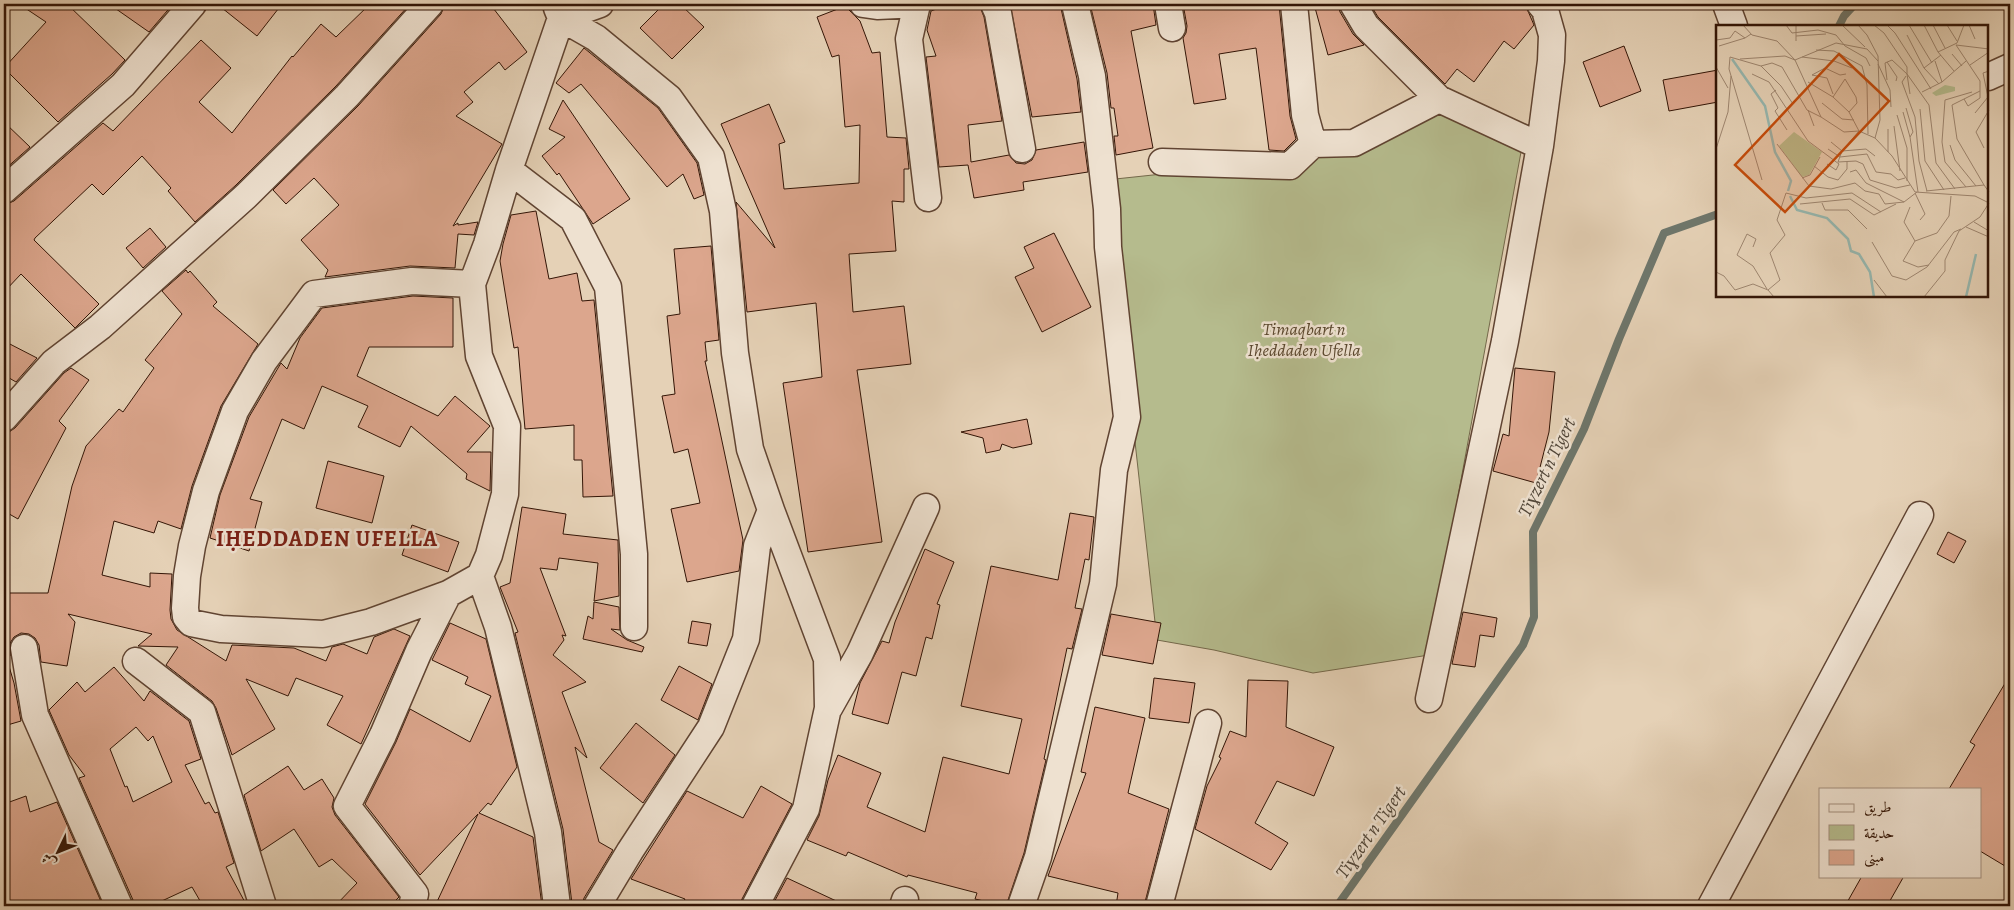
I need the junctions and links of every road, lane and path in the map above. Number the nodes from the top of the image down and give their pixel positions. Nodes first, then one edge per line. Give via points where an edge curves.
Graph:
1 (193, 4) edge
2 (430, 4) edge
3 (600, 4) edge
4 (864, 4) edge
5 (917, 4) edge
6 (994, 4) edge
7 (1076, 4) edge
8 (1294, 4) edge
9 (1354, 4) edge
10 (1540, 4) edge
11 (1726, 4) edge
12 (558, 11) edge
13 (1734, 25) edge
14 (2010, 66) edge
15 (1989, 76) edge
16 (1440, 99) junction
17 (1313, 144) junction
18 (1540, 146) junction
19 (1022, 149) dead end
20 (1162, 162) dead end
21 (509, 170) junction
22 (4, 190) edge
23 (928, 198) dead end
24 (472, 284) junction
25 (4, 418) edge
26 (926, 507) dead end
27 (771, 510) junction
28 (1920, 515) dead end
29 (480, 576) junction
30 (448, 594) junction
31 (634, 627) dead end
32 (24, 648) dead end
33 (136, 661) dead end
34 (1429, 699) dead end
35 (828, 708) junction
36 (1208, 723) dead end
37 (119, 906) edge
38 (263, 906) edge
39 (412, 906) edge
40 (557, 906) edge
41 (597, 906) edge
42 (755, 906) edge
43 (1021, 906) edge
44 (1159, 906) edge
45 (1711, 906) edge

1 - 22 street via 123,84
2 - 25 street via 347,96 246,196 100,327 54,362
3 - 12 street
4 - 5 street
5 - 23 street via 909,38
6 - 19 street
7 - 43 street via 1092,76 1127,417 1114,470 1103,584 1038,857
8 - 17 street via 1305,115
9 - 16 street via 1366,26
10 - 18 street via 1552,35
11 - 13 street
12 - 21 street
12 - 27 street via 669,98 711,157 723,211 735,353 750,449
14 - 15 street
16 - 17 street via 1354,143
16 - 18 street
17 - 20 street via 1290,166
18 - 34 street via 1505,341
21 - 24 street
21 - 31 street via 573,219 608,287 634,554
24 - 29 street via 479,356 507,426 505,494
24 - 30 street via 412,280 314,294 264,361 234,411 206,491 192,546 185,608 190,623 220,629 323,634 372,622
26 - 35 street via 860,653
27 - 35 street via 827,659
27 - 41 street via 757,546 746,639 710,727
28 - 45 street
29 - 30 street
29 - 40 street via 498,627 548,832
30 - 39 street via 383,735 346,806 415,894
32 - 37 street via 35,715
33 - 38 street via 202,712
35 - 42 street via 806,809
36 - 44 street

